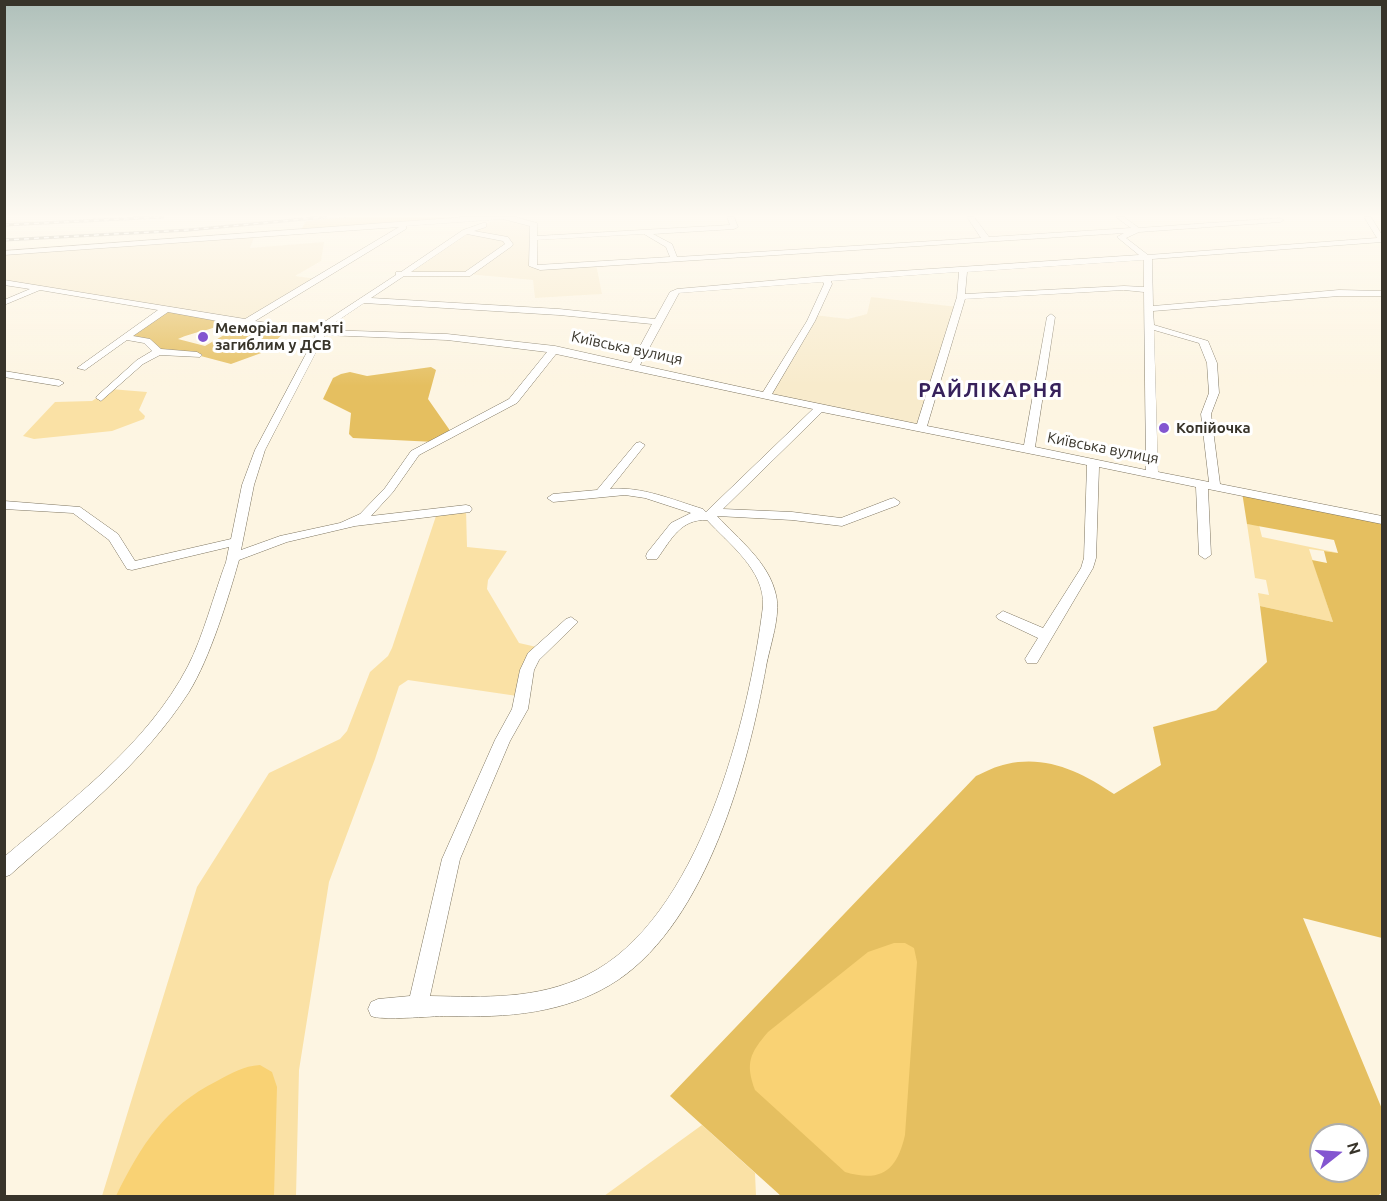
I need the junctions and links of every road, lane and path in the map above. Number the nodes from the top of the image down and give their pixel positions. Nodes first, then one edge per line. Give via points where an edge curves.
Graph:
1 (327, 273) edge
2 (469, 273) edge
3 (910, 273) edge
4 (963, 273) edge
5 (1148, 273) edge
6 (399, 274) joint
7 (825, 278) junction
8 (4, 282) edge
9 (39, 288) junction
10 (1149, 290) junction
11 (1383, 294) edge
12 (961, 297) junction
13 (360, 300) junction
14 (4, 303) edge
15 (166, 309) junction
16 (1149, 309) junction
17 (1051, 317) dead end
18 (658, 322) junction
19 (245, 323) junction
20 (1149, 326) junction
21 (317, 333) junction
22 (125, 337) junction
23 (555, 350) junction
24 (158, 352) junction
25 (197, 356) dead end
26 (635, 365) junction
27 (82, 368) dead end
28 (4, 374) edge
29 (59, 383) dead end
30 (766, 395) junction
31 (101, 398) dead end
32 (820, 408) junction
33 (921, 428) junction
34 (640, 445) dead end
35 (1029, 451) junction
36 (1093, 463) junction
37 (1152, 475) junction
38 (1209, 486) junction
39 (602, 491) junction
40 (553, 498) dead end
41 (894, 502) dead end
42 (4, 505) edge
43 (466, 509) dead end
44 (712, 514) junction
45 (1383, 520) edge
46 (351, 523) junction
47 (237, 541) junction
48 (1205, 555) dead end
49 (652, 556) dead end
50 (234, 557) junction
51 (1003, 616) dead end
52 (571, 622) dead end
53 (1047, 636) junction
54 (1032, 659) dead end
55 (4, 868) edge
56 (418, 1006) junction
57 (378, 1009) dead end

1 - 19 street
2 - 6 street
3 - 7 street
4 - 12 street
5 - 10 street
6 - 13 street
7 - 18 street via 673,294
7 - 30 street via 828,284 811,321
8 - 9 street, Київська вулиця
9 - 14 street
9 - 15 street, Київська вулиця
10 - 12 street
10 - 16 street
11 - 16 street via 1339,293
12 - 33 street
13 - 18 street
13 - 21 street
15 - 19 street, Київська вулиця
15 - 22 street
16 - 20 street
17 - 35 street
18 - 26 street
19 - 21 street, Київська вулиця
20 - 37 street
20 - 38 street via 1203,341 1212,363 1214,393 1206,414
21 - 23 street, Київська вулиця via 447,337
21 - 47 street via 260,450 248,485
22 - 24 street via 148,342
22 - 27 street
23 - 26 street, Київська вулиця
23 - 46 street via 518,397 415,453 375,506
24 - 25 street
24 - 31 street via 140,362
26 - 30 street, Київська вулиця
28 - 29 street
30 - 32 street, Київська вулиця
32 - 33 street, Київська вулиця
32 - 44 street
33 - 35 street, Київська вулиця
34 - 39 street
35 - 36 street, Київська вулиця
36 - 37 street, Київська вулиця
36 - 53 street via 1090,558
37 - 38 street, Київська вулиця
38 - 45 street, Київська вулиця
38 - 48 street
39 - 40 street
39 - 44 street via 643,494
41 - 44 street via 842,522
42 - 47 street via 76,510 114,537 132,566
43 - 46 street
44 - 49 street via 682,518
44 - 56 street via 757,569 770,604 749,720 712,831 690,878 646,942 594,982 545,1000 511,1007
46 - 50 street via 284,539
47 - 50 street
50 - 55 street via 197,663 172,705 124,763
51 - 53 street
52 - 56 street via 533,657 520,709 451,859
53 - 54 street
56 - 57 street

